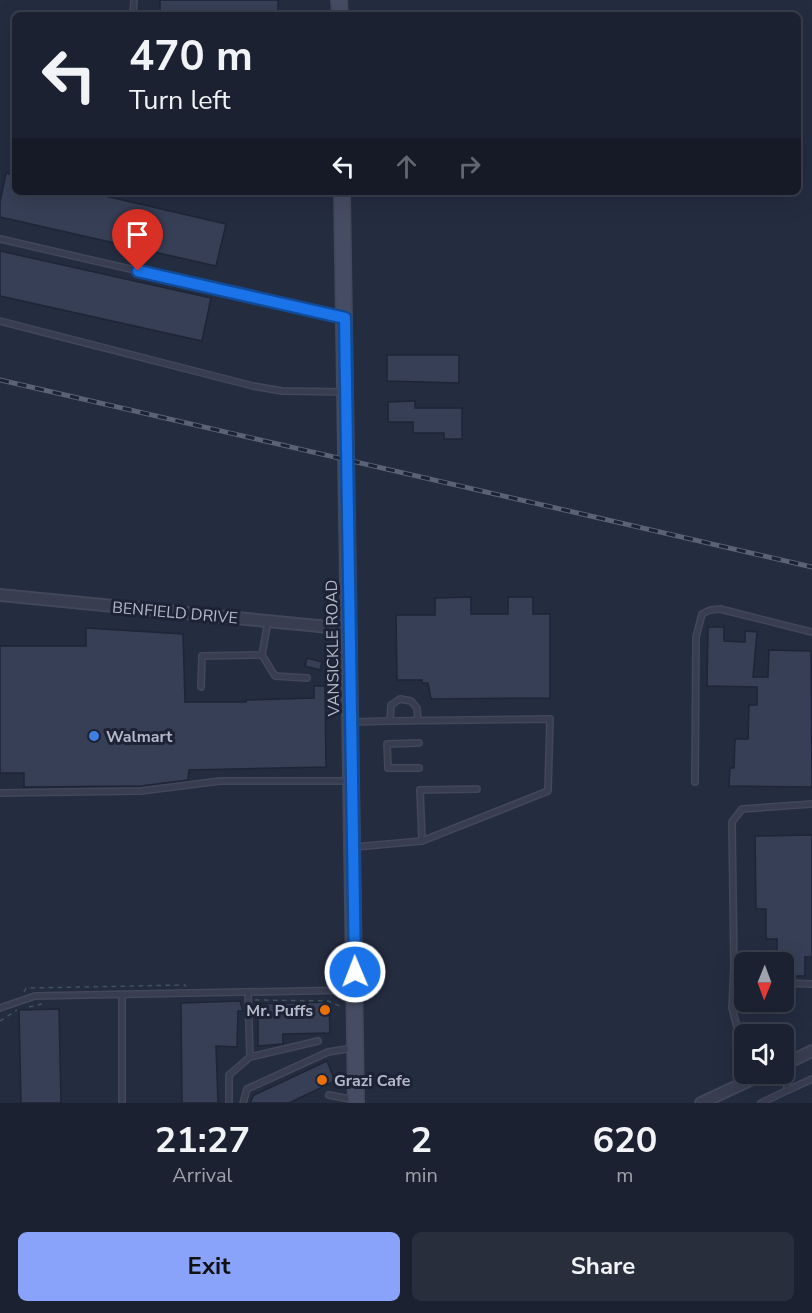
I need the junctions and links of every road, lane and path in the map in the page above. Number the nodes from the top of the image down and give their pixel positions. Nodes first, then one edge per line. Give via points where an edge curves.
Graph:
1 (342, 195) edge
2 (0, 239) edge
3 (345, 318) junction
4 (0, 321) edge
5 (346, 392) junction
6 (0, 595) edge
7 (268, 621) junction
8 (350, 629) junction
9 (812, 632) edge
10 (262, 655) junction
11 (307, 678) dead end
12 (201, 687) dead end
13 (418, 720) junction
14 (390, 721) junction
15 (352, 722) junction
16 (418, 743) dead end
17 (419, 768) dead end
18 (353, 781) junction
19 (695, 782) dead end
20 (477, 789) dead end
21 (0, 793) edge
22 (812, 804) edge
23 (422, 841) junction
24 (353, 848) junction
25 (734, 981) joint
26 (794, 983) edge
27 (812, 984) edge
28 (355, 990) junction
29 (248, 992) junction
30 (122, 995) junction
31 (0, 1008) edge
32 (736, 1024) edge
33 (318, 1041) dead end
34 (355, 1047) junction
35 (812, 1051) edge
36 (250, 1057) junction
37 (794, 1060) edge
38 (812, 1079) edge
39 (740, 1084) edge
40 (786, 1084) edge
41 (788, 1090) junction
42 (329, 1095) dead end
43 (356, 1102) edge
44 (122, 1103) edge
45 (229, 1103) edge
46 (243, 1103) edge
47 (701, 1103) edge
48 (761, 1103) edge

1 - 3 street, VANSICKLE ROAD
2 - 3 lane
3 - 5 street, VANSICKLE ROAD
4 - 5 lane via 252,386 282,391
5 - 8 street, VANSICKLE ROAD
6 - 7 street, BENFIELD DRIVE
7 - 8 street, BENFIELD DRIVE
7 - 10 lane
8 - 15 street, VANSICKLE ROAD
9 - 19 lane via 720,609 702,614 696,637
10 - 11 lane via 275,676
10 - 12 lane via 202,656
13 - 14 lane
13 - 14 lane via 417,708 411,701 400,699 391,705
13 - 23 lane via 550,719 548,791
14 - 15 lane
15 - 18 street, VANSICKLE ROAD
16 - 17 lane via 387,744 388,768
18 - 21 lane via 220,781 141,791
18 - 24 street, VANSICKLE ROAD
20 - 23 lane via 420,790
22 - 25 lane via 742,809 732,822
23 - 24 lane
24 - 28 street, VANSICKLE ROAD
25 - 32 lane via 732,1008
26 - 27 lane
28 - 29 lane
28 - 34 street, VANSICKLE ROAD
29 - 30 lane
29 - 36 lane
30 - 31 lane via 35,996
30 - 44 lane
33 - 36 lane
34 - 43 street, VANSICKLE ROAD
34 - 46 lane via 328,1052 247,1089
35 - 37 street
36 - 45 lane via 229,1075
38 - 41 lane
39 - 47 street
40 - 41 lane
41 - 48 lane
42 - 43 lane

